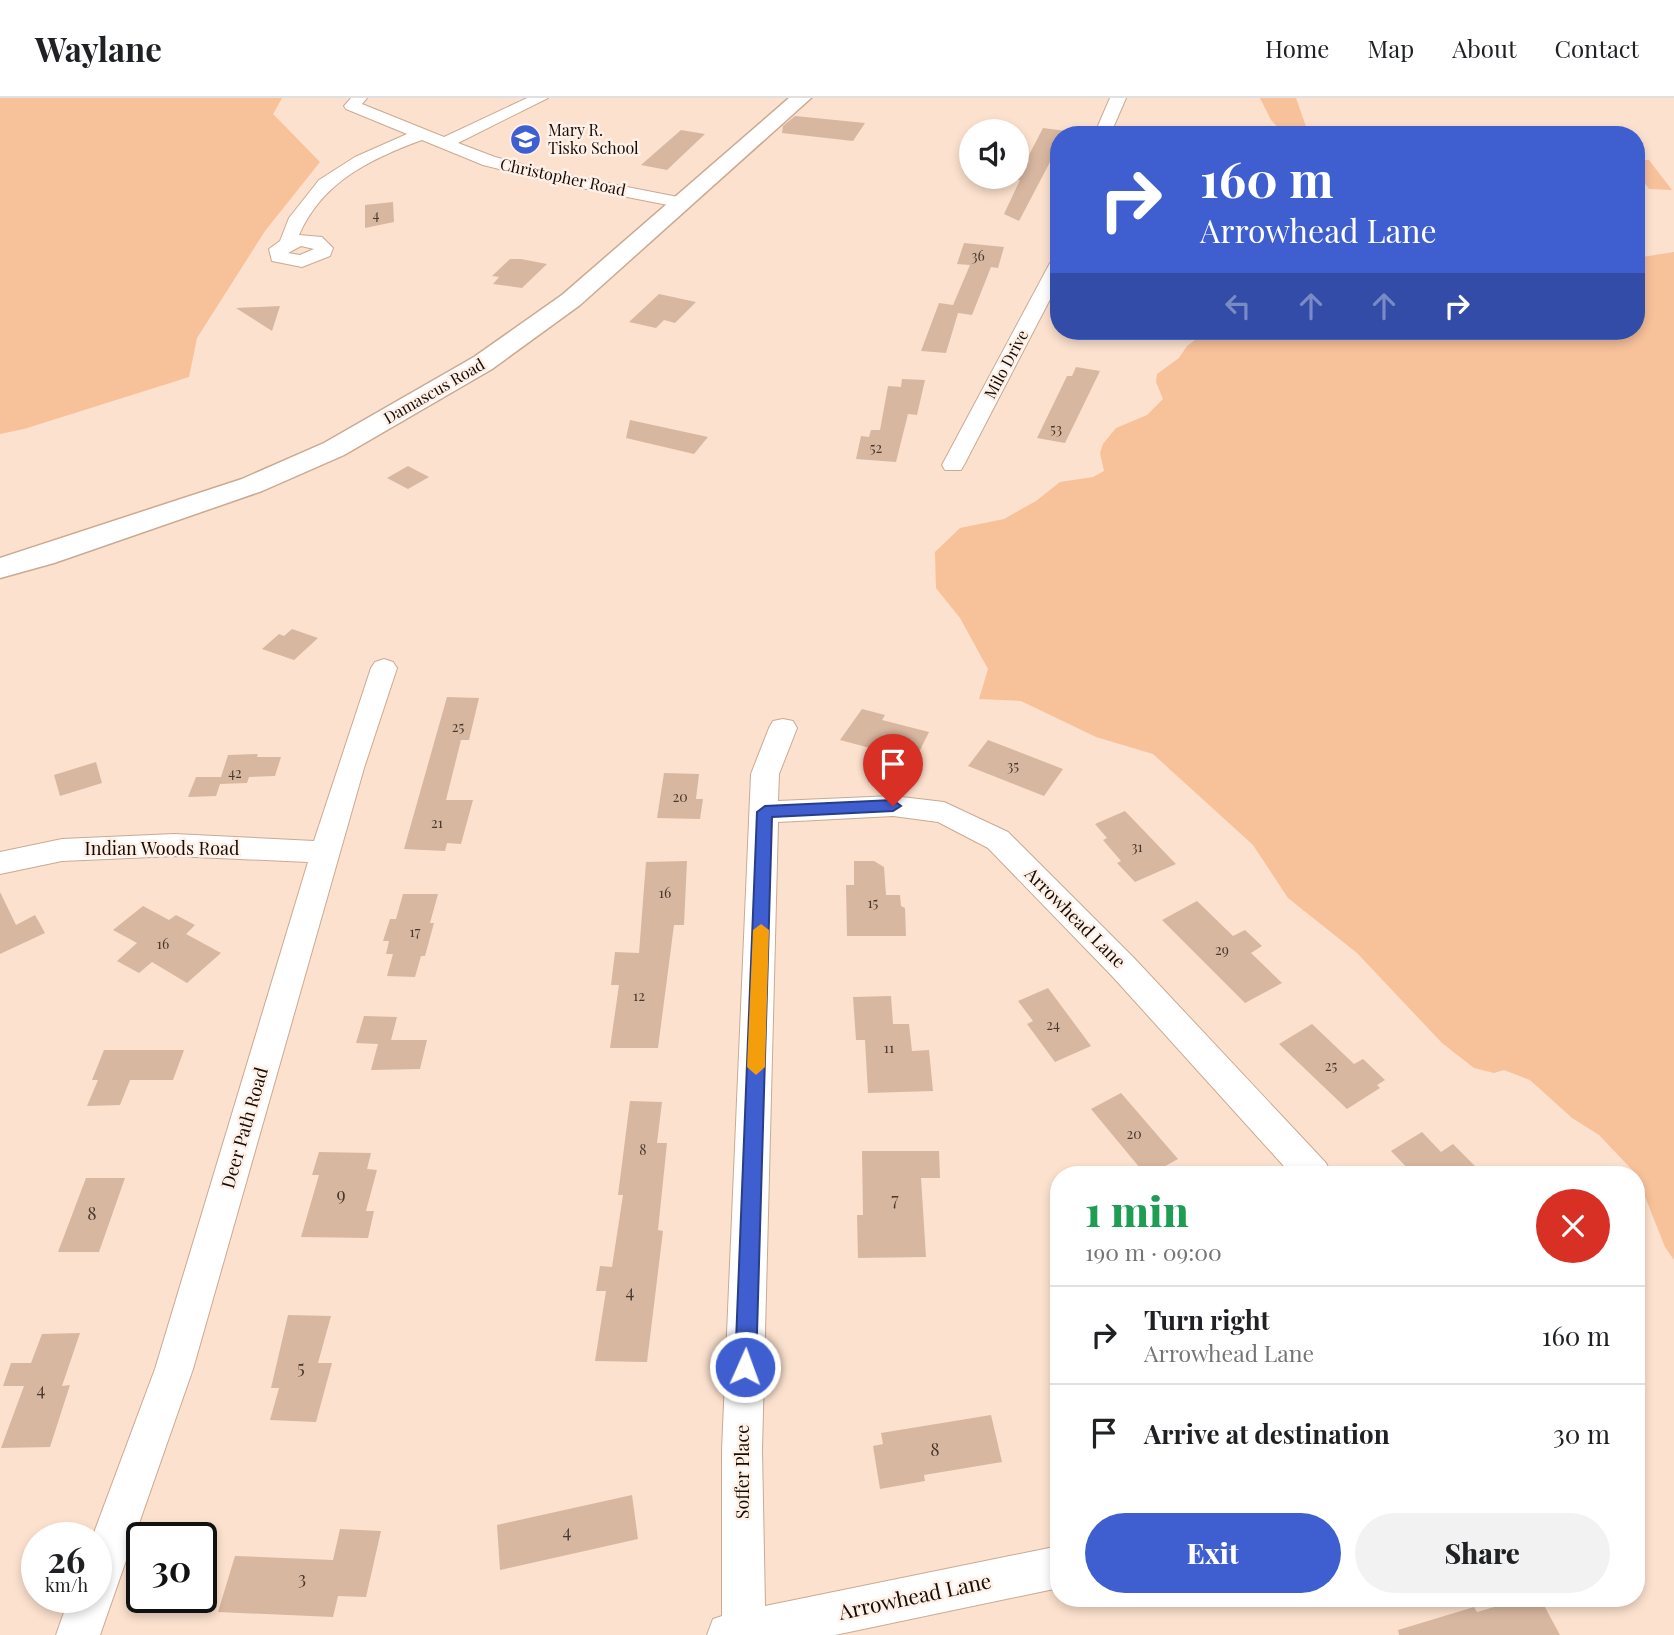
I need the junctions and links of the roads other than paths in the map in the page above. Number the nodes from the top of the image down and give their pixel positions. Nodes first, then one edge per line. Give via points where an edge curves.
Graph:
1 (359, 98) edge
2 (540, 98) edge
3 (801, 98) edge
4 (1118, 98) edge
5 (1106, 126) edge
6 (422, 134) junction
7 (445, 143) junction
8 (683, 202) junction
9 (290, 242) dead end
10 (1050, 280) edge
11 (953, 465) dead end
12 (0, 568) edge
13 (384, 668) dead end
14 (783, 728) dead end
15 (765, 812) junction
16 (326, 852) junction
17 (0, 863) edge
18 (1306, 1166) edge
19 (112, 1540) edge
20 (1050, 1569) edge
21 (86, 1613) edge
22 (737, 1634) edge
23 (78, 1635) edge

1 - 6 street, Christopher Road via 352,106
2 - 7 street
3 - 8 street, Damascus Road
4 - 5 street
6 - 7 street, Christopher Road
6 - 9 street via 346,165 292,225
7 - 8 street, Christopher Road via 489,161 556,178
8 - 12 street, Damascus Road via 570,300 484,363 334,449 252,485
10 - 11 street, Milo Drive
13 - 16 street, Deer Path Road
14 - 15 street, Soffer Place via 765,775
15 - 18 street, Arrowhead Lane via 893,806 944,812 998,840 1123,967
15 - 22 street, Soffer Place
16 - 17 street, Indian Woods Road via 174,845 62,850
16 - 19 street, Deer Path Road via 174,1369
20 - 22 street, Arrowhead Lane
21 - 23 street

